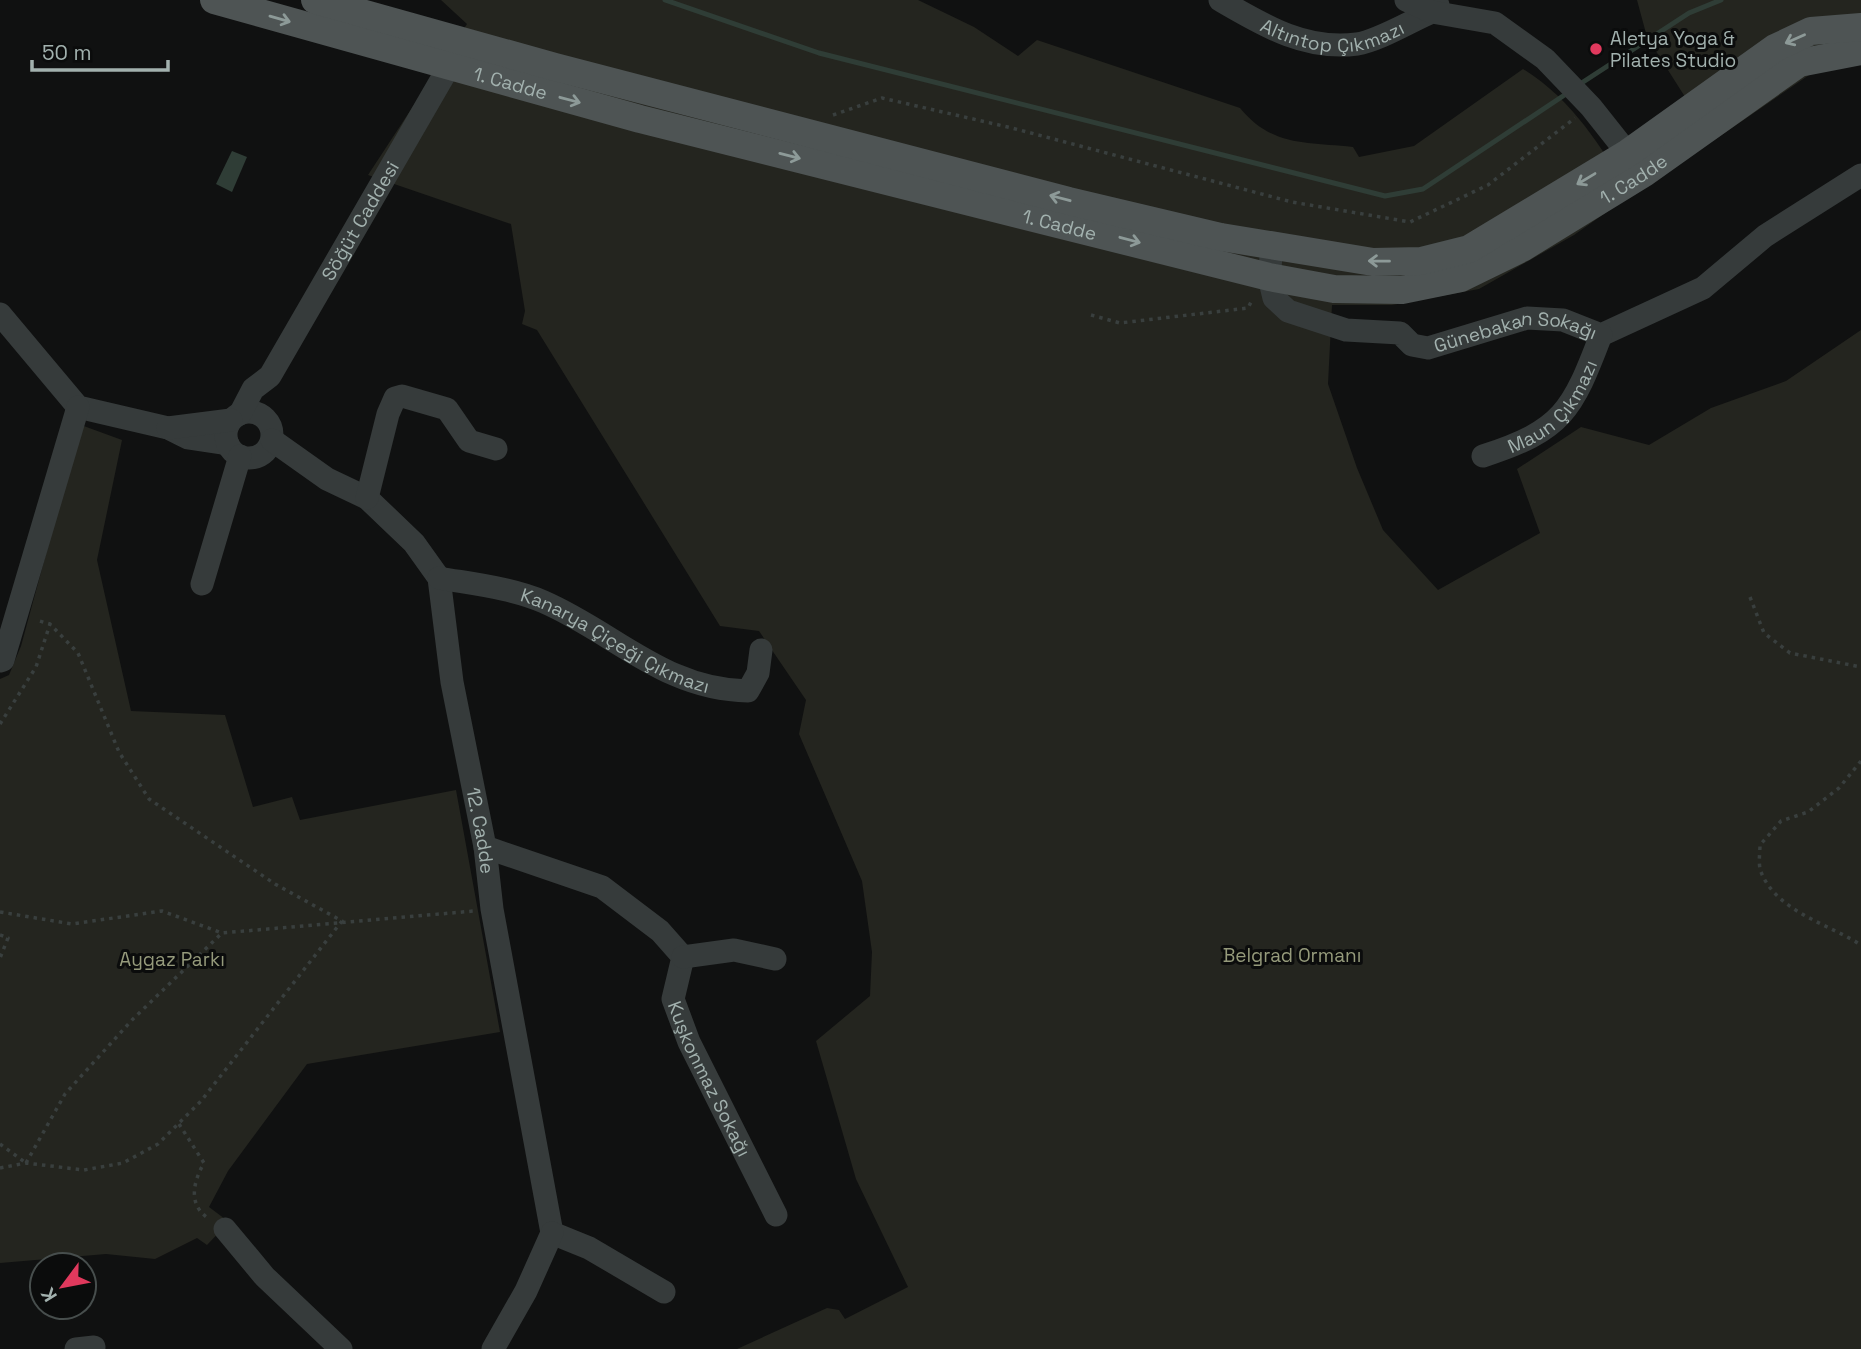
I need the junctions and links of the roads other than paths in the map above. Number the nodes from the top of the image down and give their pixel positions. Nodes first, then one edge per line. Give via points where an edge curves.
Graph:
1 (214, 0) edge
2 (314, 0) edge
3 (1220, 0) edge
4 (1406, 0) edge
5 (1438, 6) edge
6 (1861, 27) edge
7 (463, 42) junction
8 (1861, 51) edge
9 (450, 66) junction
10 (1636, 163) junction
11 (1861, 175) edge
12 (1272, 247) junction
13 (1272, 288) junction
14 (0, 314) edge
15 (1601, 335) junction
16 (270, 376) junction
17 (78, 407) junction
18 (235, 417) junction
19 (168, 428) junction
20 (254, 444) junction
21 (496, 449) dead end
22 (1483, 456) dead end
23 (367, 498) junction
24 (439, 578) junction
25 (202, 584) dead end
26 (761, 650) dead end
27 (0, 661) edge
28 (485, 847) junction
29 (683, 957) junction
30 (775, 958) dead end
31 (776, 1215) dead end
32 (225, 1229) road end
33 (552, 1233) junction
34 (664, 1292) dead end
35 (341, 1349) edge
36 (493, 1349) edge

1 -> 9 main road, 1. Cadde
2 - 7 main road, 1. Cadde
3 - 5 street, Altıntop Çıkmazı via 1273,30 1316,45 1359,44
4 - 5 street
5 - 10 street via 1495,23 1545,60 1587,102
6 -> 10 main road, 1. Cadde via 1811,32 1775,48
7 - 9 street, Söğüt Caddesi
12 -> 7 main road, 1. Cadde via 1069,201
8 - 10 main road, 1. Cadde via 1799,63
9 -> 13 main road, 1. Cadde
9 - 16 street, Söğüt Caddesi
10 -> 12 main road, 1. Cadde via 1469,249 1433,258 1373,262
10 - 13 main road, 1. Cadde via 1522,248 1461,278 1402,290
11 - 15 street, Günebakan Sokağı via 1765,236 1703,288
12 - 13 street
13 - 15 street, Günebakan Sokağı via 1288,311 1346,330 1400,332 1412,345 1428,348 1527,318 1563,320
14 - 17 street
15 - 22 street, Maun Çıkmazı via 1581,387 1558,420 1521,443
16 - 18 street, Söğüt Caddesi via 253,389
16 - 20 street
17 - 19 street
17 - 27 street
18 - 19 street
18 - 20 street via 226,432
18 - 20 street via 252,412
19 - 20 street via 188,438
20 - 23 street, 12. Cadde via 293,472 327,478
20 - 25 street
21 - 23 street via 469,441 447,409 395,398
23 - 24 street, 12. Cadde via 414,543
24 - 26 street, Kanarya Çiçeği Çıkmazı via 544,602 651,666 718,691 748,691 758,673
24 - 28 street, 12. Cadde via 452,681
28 - 29 street via 602,887 660,932
28 - 33 street, 12. Cadde via 492,909
29 - 30 street via 734,950
29 - 31 street, Kuşkonmaz Sokağı via 673,999 689,1042
32 - 35 street via 265,1277
33 - 34 street via 598,1253
33 - 36 street via 526,1292

